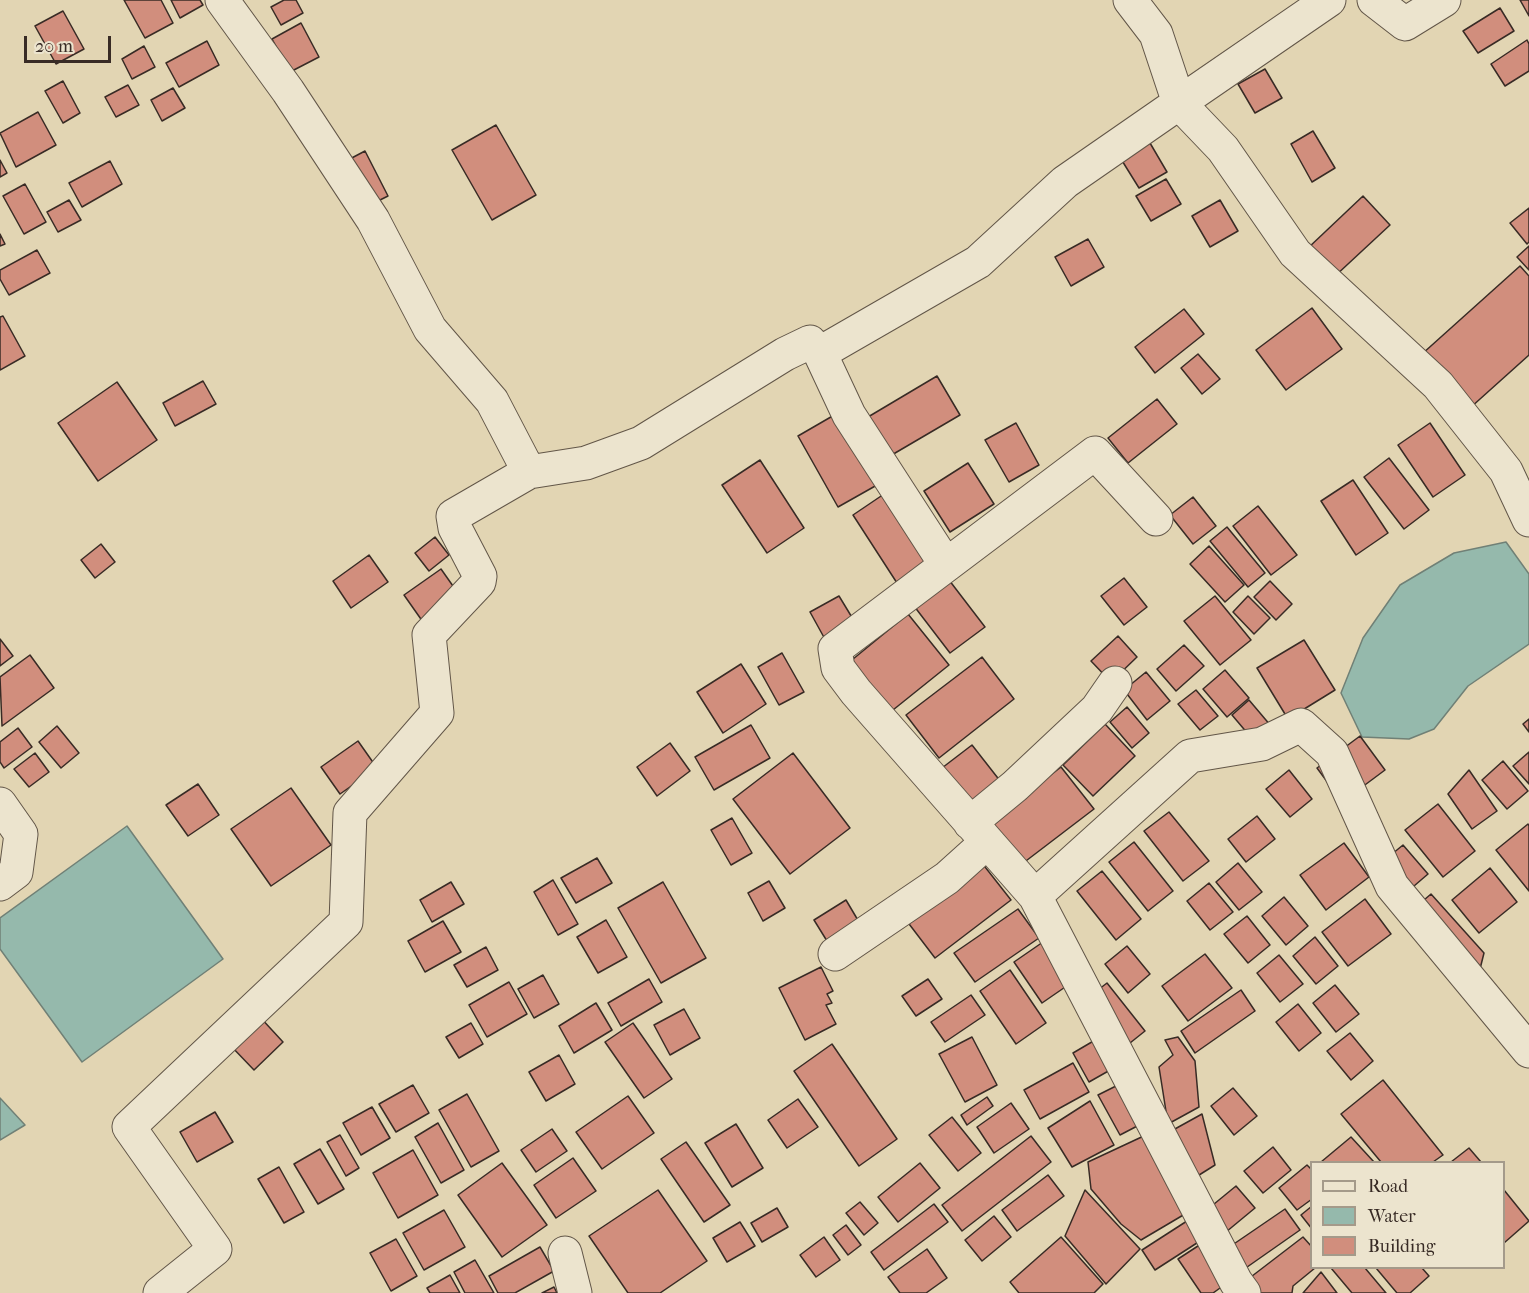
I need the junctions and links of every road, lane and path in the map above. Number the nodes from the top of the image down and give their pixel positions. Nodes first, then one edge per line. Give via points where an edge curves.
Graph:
1 (222, 0) edge
2 (1130, 0) edge
3 (1329, 0) edge
4 (1374, 0) edge
5 (1444, 0) edge
6 (1179, 103) junction
7 (820, 353) junction
8 (529, 472) junction
9 (1156, 519) dead end
10 (1529, 520) edge
11 (946, 565) junction
12 (1115, 683) dead end
13 (0, 804) edge
14 (979, 832) junction
15 (0, 884) edge
16 (1035, 896) junction
17 (835, 954) dead end
18 (1529, 1051) edge
19 (565, 1253) dead end
20 (1234, 1289) edge
21 (160, 1293) edge
22 (575, 1293) edge

1 - 8 street via 288,90 373,220 430,329 492,401
2 - 6 street via 1156,34
3 - 6 street
4 - 5 street via 1405,24
6 - 7 street via 1065,182 978,262
6 - 10 street via 1223,149 1295,253 1438,385 1506,471
7 - 8 street via 810,342 785,354 640,443 586,463
7 - 11 street via 849,415
8 - 21 street via 453,516 455,528 480,576 479,582 429,635 437,713 350,813 346,922 129,1127 215,1249
9 - 11 street via 1095,453
11 - 14 street via 834,649 838,668 856,692
12 - 14 street via 1096,708 1015,786
13 - 15 street via 21,834 16,872
14 - 16 street
14 - 17 street via 947,878
16 - 18 street via 1190,756 1262,744 1301,725 1332,753 1392,886
16 - 20 street
19 - 22 street

